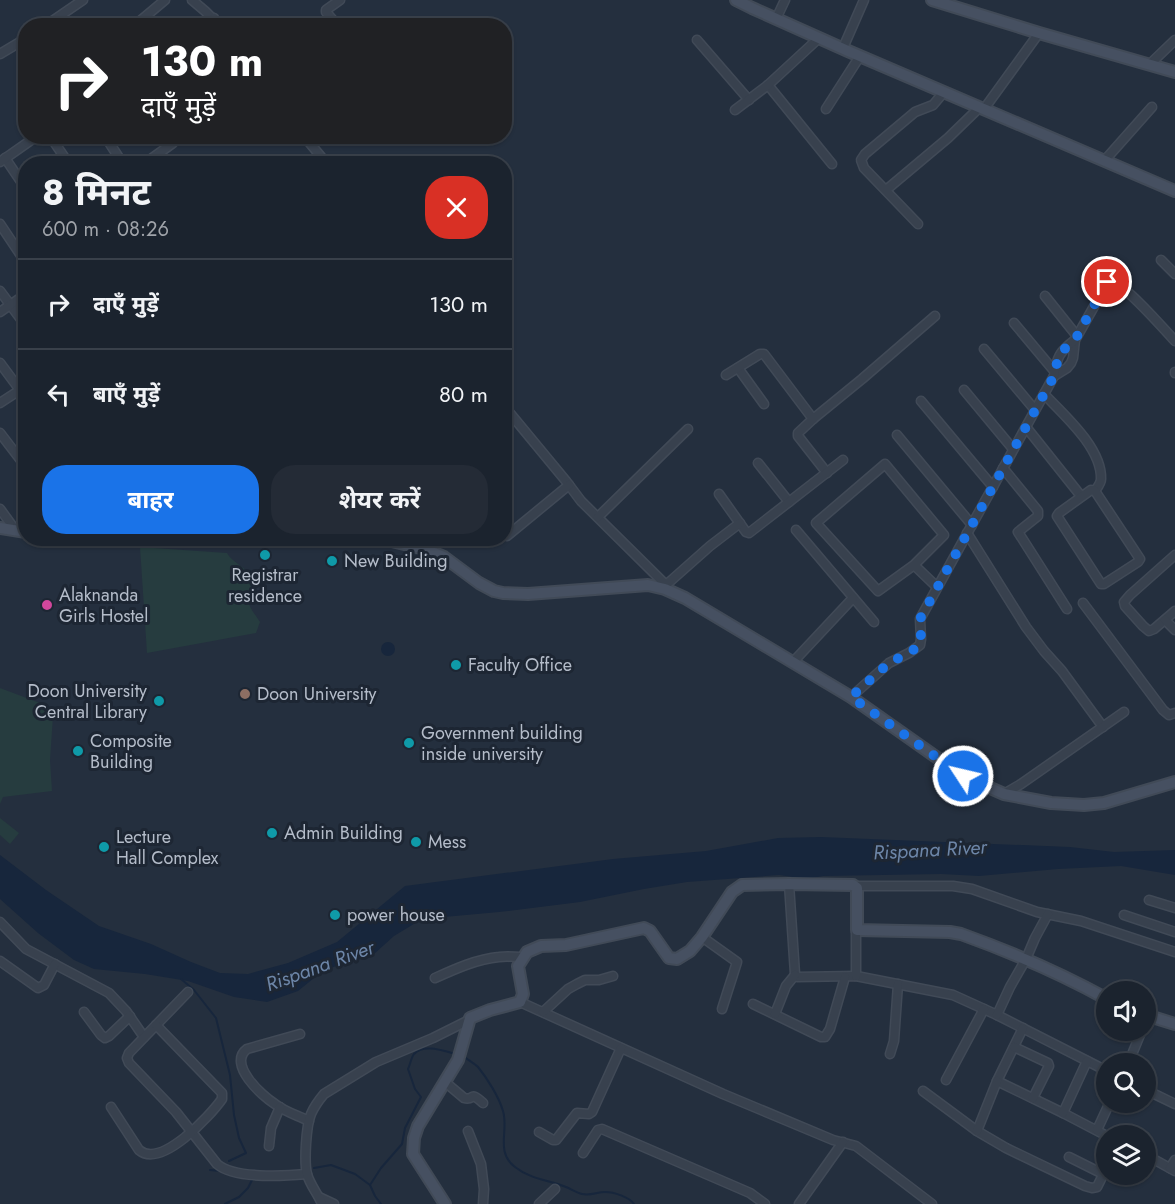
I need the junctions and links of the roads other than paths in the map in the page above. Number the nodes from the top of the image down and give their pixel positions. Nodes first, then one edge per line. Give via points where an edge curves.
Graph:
1 (82, 0) edge
2 (165, 0) edge
3 (192, 0) edge
4 (340, 0) edge
5 (736, 0) edge
6 (785, 0) edge
7 (864, 0) edge
8 (934, 0) edge
9 (56, 18) edge
10 (144, 18) edge
11 (212, 18) edge
12 (331, 18) edge
13 (776, 19) junction
14 (1039, 33) junction
15 (819, 38) junction
16 (697, 39) dead end
17 (1175, 40) edge
18 (18, 43) edge
19 (843, 48) junction
20 (0, 54) edge
21 (860, 56) junction
22 (1149, 65) junction
23 (1175, 72) edge
24 (768, 85) junction
25 (944, 92) junction
26 (749, 99) junction
27 (1152, 107) dead end
28 (982, 108) junction
29 (826, 109) dead end
30 (735, 110) dead end
31 (25, 144) edge
32 (172, 144) edge
33 (311, 144) edge
34 (155, 156) edge
35 (320, 156) edge
36 (2, 160) edge
37 (1105, 160) junction
38 (832, 164) dead end
39 (18, 179) edge
40 (886, 190) junction
41 (1175, 191) edge
42 (0, 224) edge
43 (918, 224) dead end
44 (18, 251) edge
45 (1161, 260) dead end
46 (1175, 274) edge
47 (0, 291) edge
48 (1045, 296) dead end
49 (18, 299) edge
50 (10, 304) junction
51 (0, 312) edge
52 (18, 315) edge
53 (935, 315) dead end
54 (1014, 323) dead end
55 (1076, 338) junction
56 (1175, 341) edge
57 (984, 349) dead end
58 (0, 363) edge
59 (738, 368) junction
60 (1055, 374) junction
61 (726, 375) dead end
62 (18, 383) edge
63 (964, 390) dead end
64 (18, 391) edge
65 (1044, 394) junction
66 (921, 401) dead end
67 (0, 403) edge
68 (765, 404) dead end
69 (1035, 410) junction
70 (512, 416) edge
71 (813, 419) junction
72 (1026, 427) junction
73 (688, 429) dead end
74 (0, 433) edge
75 (897, 435) dead end
76 (1013, 449) junction
77 (18, 457) edge
78 (843, 460) dead end
79 (758, 463) dead end
80 (1003, 468) junction
81 (827, 473) junction
82 (569, 485) junction
83 (993, 487) junction
84 (1095, 492) junction
85 (719, 494) dead end
86 (1081, 496) junction
87 (789, 502) junction
88 (0, 509) edge
89 (598, 517) junction
90 (740, 523) junction
91 (0, 528) edge
92 (18, 529) edge
93 (969, 529) junction
94 (796, 530) dead end
95 (18, 531) edge
96 (512, 532) edge
97 (412, 546) edge
98 (1175, 555) edge
99 (1140, 560) junction
100 (914, 565) junction
101 (1153, 574) junction
102 (666, 587) junction
103 (937, 587) junction
104 (853, 598) junction
105 (1083, 603) dead end
106 (1066, 609) dead end
107 (1175, 611) edge
108 (1165, 620) junction
109 (874, 622) dead end
110 (1175, 630) edge
111 (793, 663) junction
112 (851, 697) junction
113 (1124, 712) dead end
114 (1172, 714) edge
115 (1175, 724) edge
116 (1103, 727) junction
117 (1175, 782) edge
118 (1004, 794) junction
119 (789, 884) junction
120 (856, 886) junction
121 (1149, 900) dead end
122 (1175, 908) edge
123 (1048, 914) junction
124 (1124, 915) dead end
125 (0, 922) edge
126 (856, 930) junction
127 (1175, 932) edge
128 (702, 937) junction
129 (1175, 952) edge
130 (524, 957) junction
131 (1026, 959) junction
132 (0, 962) edge
133 (55, 964) junction
134 (795, 975) junction
135 (613, 976) dead end
136 (856, 976) junction
137 (845, 977) junction
138 (435, 978) dead end
139 (898, 984) junction
140 (188, 992) dead end
141 (1096, 993) edge
142 (520, 1002) junction
143 (753, 1004) dead end
144 (722, 1009) dead end
145 (984, 1009) junction
146 (84, 1012) dead end
147 (543, 1012) junction
148 (775, 1014) junction
149 (997, 1015) junction
150 (130, 1016) junction
151 (469, 1020) junction
152 (1156, 1020) edge
153 (1175, 1024) edge
154 (156, 1025) junction
155 (1023, 1028) junction
156 (300, 1034) dead end
157 (144, 1037) junction
158 (1014, 1047) junction
159 (621, 1048) junction
160 (890, 1054) dead end
161 (1087, 1061) junction
162 (1096, 1066) edge
163 (946, 1080) dead end
164 (996, 1081) junction
165 (445, 1082) junction
166 (923, 1091) dead end
167 (1156, 1094) edge
168 (1033, 1098) junction
169 (1174, 1100) edge
170 (483, 1104) dead end
171 (111, 1107) dead end
172 (280, 1107) junction
173 (1063, 1113) junction
174 (309, 1121) junction
175 (1096, 1130) edge
176 (468, 1131) dead end
177 (977, 1131) junction
178 (191, 1132) junction
179 (539, 1132) dead end
180 (843, 1142) junction
181 (269, 1146) dead end
182 (583, 1153) dead end
183 (1069, 1157) dead end
184 (1156, 1159) edge
185 (1173, 1167) edge
186 (1096, 1168) edge
187 (307, 1174) junction
188 (1097, 1185) edge
189 (555, 1189) dead end
190 (320, 1201) edge
191 (334, 1204) edge
192 (445, 1204) edge
193 (483, 1204) edge
194 (539, 1204) edge
195 (765, 1204) edge
196 (799, 1204) edge
197 (932, 1204) edge

1 - 9 street
2 - 10 street
3 - 11 street
4 - 12 street via 326,10
5 - 13 main road
6 - 13 street
7 - 19 street
8 - 14 main road
13 - 15 main road
14 - 22 main road
14 - 28 street
15 - 19 main road
15 - 24 street
16 - 26 street
17 - 22 street
18 - 20 street
19 - 21 main road
21 - 25 main road
21 - 29 street
22 - 23 main road
24 - 26 street
24 - 38 street
25 - 28 main road
25 - 40 street via 933,105 915,112 862,157 864,168
26 - 30 street
27 - 37 street
28 - 37 main road
28 - 40 street
31 - 36 street
32 - 34 street
33 - 35 street
36 - 39 street
37 - 41 main road
40 - 43 street
42 - 44 street
45 - 46 street
47 - 50 street
48 - 55 street
49 - 50 street
50 - 51 street
50 - 52 street
53 - 71 street
54 - 60 street
55 - 56 street via 1107,282 1112,280
55 - 60 street via 1061,352
55 - 60 street via 1071,363
57 - 69 street
58 - 62 street
59 - 61 street
59 - 68 street
59 - 71 street via 764,354
60 - 65 street
63 - 76 street
64 - 67 street
65 - 69 street
65 - 84 street via 1096,454 1101,480
66 - 83 street
69 - 72 street
70 - 82 street
71 - 81 street via 798,435
72 - 76 street
72 - 86 street
73 - 89 street
74 - 77 street
75 - 93 street
76 - 80 street
78 - 81 street
79 - 87 street
80 - 83 street
80 - 106 street via 1038,511 1038,516 1018,532
81 - 87 street
82 - 89 street
82 - 96 street
83 - 93 street
84 - 86 street via 1091,490
84 - 99 street
85 - 90 street
86 - 99 street via 1058,518 1101,584
87 - 90 street via 750,532
88 - 92 street
89 - 102 street
90 - 102 street
91 - 95 main road
93 - 103 street
93 - 116 street via 1026,627
94 - 104 street
97 - 102 main road via 444,557 479,583 503,593
98 - 101 street
99 - 101 street
100 - 100 street via 878,591 816,523 885,464 944,535
100 - 103 street
101 - 108 street via 1124,604 1148,630
102 - 111 main road
103 - 112 street via 920,619 920,645 889,663
104 - 109 street
104 - 111 street
105 - 114 street via 1156,701
107 - 108 street
108 - 110 street
111 - 112 main road
112 - 118 main road via 963,776
113 - 116 street
114 - 115 street
116 - 118 street
117 - 118 main road via 1084,805
119 - 120 main road
119 - 128 main road via 736,888
119 - 134 street
120 - 123 street via 965,887
120 - 126 main road
121 - 122 street
123 - 129 street
123 - 131 street
124 - 127 street
125 - 133 street via 26,949
126 - 131 main road via 950,932
126 - 136 street
128 - 130 main road via 690,951 674,960 650,931 640,928 566,945 541,946
128 - 144 street via 737,962
130 - 138 street via 482,961
130 - 142 main road via 518,966 523,994
131 - 141 main road
131 - 149 street
132 - 133 street via 38,988 44,985
133 - 150 street via 109,993
134 - 137 street
134 - 148 street via 787,984
135 - 147 street via 577,984
136 - 137 street
136 - 139 street
137 - 148 street via 827,1036 821,1037
139 - 145 street via 953,995
139 - 160 street
140 - 154 street
142 - 147 street
142 - 151 main road
143 - 148 street
145 - 149 street
145 - 163 street
146 - 150 street via 105,1038
147 - 159 street
149 - 155 street
150 - 157 street
151 - 165 main road via 458,1059
151 - 174 street via 376,1062 324,1094
152 - 153 main road
154 - 157 street
154 - 178 street via 223,1096
155 - 158 street
155 - 161 street
156 - 172 street via 247,1049 241,1057 246,1074 261,1093
157 - 178 street via 127,1060
158 - 164 street
158 - 168 street via 1048,1063
159 - 179 street via 592,1112 576,1114 556,1140
159 - 180 street via 723,1095
161 - 162 street
161 - 173 street
164 - 168 street
164 - 177 street
165 - 170 street via 465,1098 476,1096
165 - 192 main road via 418,1126 413,1154
166 - 177 street
167 - 169 street
168 - 173 street
171 - 178 street via 143,1153 168,1149
172 - 174 street
172 - 181 street
173 - 175 street
174 - 187 street
176 - 193 street via 482,1164
177 - 188 street via 1085,1186
178 - 187 street via 224,1169 255,1175
180 - 196 street
180 - 197 street via 860,1148
182 - 195 street via 602,1129 750,1193
183 - 186 street
184 - 185 street
187 - 190 street
189 - 194 street
190 - 191 street

